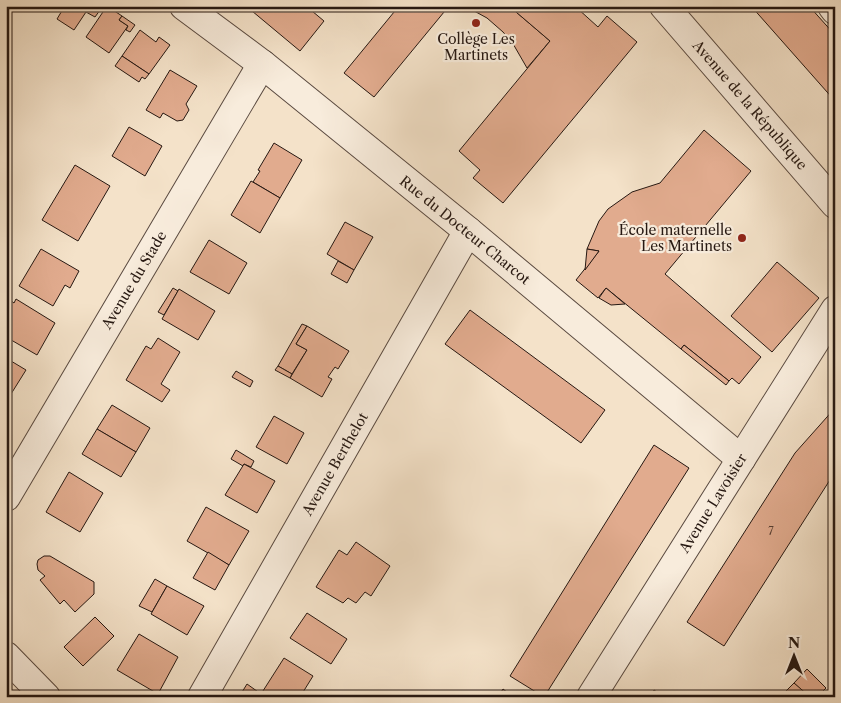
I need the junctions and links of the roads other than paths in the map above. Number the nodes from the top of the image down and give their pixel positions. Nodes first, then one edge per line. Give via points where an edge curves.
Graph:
1 (184, 6) edge
2 (664, 6) edge
3 (832, 6) edge
4 (835, 10) edge
5 (262, 64) junction
6 (835, 204) edge
7 (468, 231) junction
8 (835, 310) edge
9 (741, 459) junction
10 (6, 497) edge
11 (6, 656) edge
12 (46, 697) edge
13 (202, 697) edge
14 (591, 697) edge

1 - 5 street, Rue du Docteur Charcot
2 - 6 street, Avenue de la République
3 - 4 street
5 - 7 street, Rue du Docteur Charcot
5 - 10 street, Avenue du Stade
7 - 9 street, Rue du Docteur Charcot
7 - 13 street, Avenue Berthelot
8 - 9 street, Avenue Lavoisier
9 - 14 street, Avenue Lavoisier
11 - 12 street

